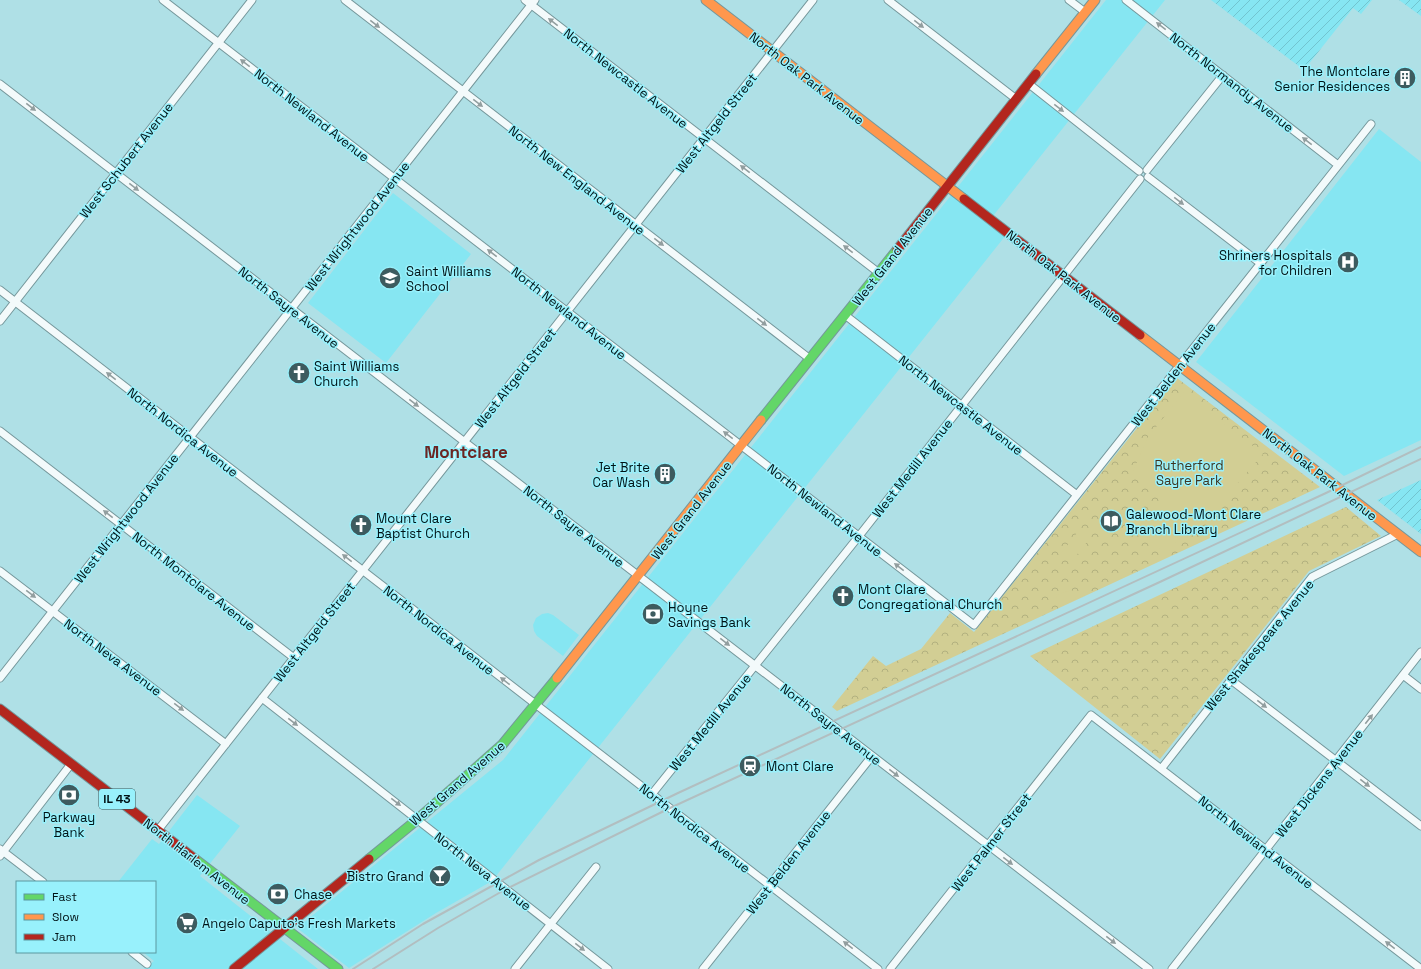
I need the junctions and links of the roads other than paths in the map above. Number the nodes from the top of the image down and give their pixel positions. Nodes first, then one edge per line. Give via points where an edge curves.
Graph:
1 (163, 0) edge
2 (252, 0) edge
3 (345, 0) edge
4 (706, 0) edge
5 (813, 0) edge
6 (888, 0) edge
7 (1069, 0) edge
8 (1095, 0) edge
9 (1126, 0) edge
10 (531, 2) edge
11 (1085, 12) junction
12 (219, 43) junction
13 (772, 51) junction
14 (1222, 75) junction
15 (0, 84) edge
16 (1028, 84) junction
17 (463, 91) junction
18 (1016, 99) junction
19 (1371, 124) dead end
20 (704, 138) junction
21 (1338, 164) junction
22 (116, 173) junction
23 (1144, 174) junction
24 (394, 178) junction
25 (947, 186) junction
26 (636, 225) junction
27 (1260, 264) junction
28 (879, 273) junction
29 (1064, 277) junction
30 (0, 290) edge
31 (15, 302) junction
32 (292, 308) junction
33 (567, 311) junction
34 (845, 315) junction
35 (0, 321) edge
36 (810, 359) junction
37 (1179, 365) junction
38 (961, 405) junction
39 (0, 431) edge
40 (190, 437) junction
41 (464, 442) junction
42 (742, 446) junction
43 (1077, 495) junction
44 (121, 524) junction
45 (1398, 534) junction
46 (859, 536) junction
47 (1421, 552) edge
48 (0, 571) edge
49 (363, 571) junction
50 (638, 576) junction
51 (53, 611) junction
52 (974, 625) joint
53 (1421, 652) edge
54 (294, 658) junction
55 (755, 666) junction
56 (1403, 675) junction
57 (0, 678) edge
58 (1231, 680) junction
59 (1421, 689) edge
60 (262, 698) junction
61 (536, 704) junction
62 (0, 709) edge
63 (1091, 715) joint
64 (226, 744) junction
65 (872, 756) junction
66 (1336, 761) junction
67 (71, 764) junction
68 (1161, 769) junction
69 (652, 794) junction
70 (418, 819) junction
71 (1421, 826) edge
72 (158, 830) junction
73 (988, 845) junction
74 (1266, 850) junction
75 (1, 852) edge
76 (596, 867) dead end
77 (42, 881) edge
78 (770, 885) junction
79 (551, 924) junction
80 (284, 928) junction
81 (133, 953) edge
82 (147, 964) dead end
83 (234, 969) edge
84 (338, 969) edge
85 (515, 969) edge
86 (608, 969) edge
87 (703, 969) edge
88 (878, 969) edge
89 (890, 969) edge
90 (1149, 969) edge
91 (1172, 969) edge
92 (1421, 969) edge

1 - 12 street, North Newland Avenue
2 - 12 street, West Schubert Avenue
3 -> 17 street, North New England Avenue
4 - 13 main road, North Oak Park Avenue
5 - 13 street, West Altgeld Street
6 -> 18 street
7 - 11 street
8 - 11 main road, West Grand Avenue
14 -> 9 street, North Normandy Avenue
10 - 17 street, West Wrightwood Avenue
20 -> 10 street, North Newcastle Avenue
11 - 16 main road, West Grand Avenue
12 - 22 street, West Schubert Avenue
24 -> 12 street, North Newland Avenue
13 - 20 street, West Altgeld Street
13 - 25 main road, North Oak Park Avenue
21 -> 14 street, North Normandy Avenue
14 - 23 street, West Medill Avenue
15 -> 22 street, North Sayre Avenue
16 - 18 main road, West Grand Avenue
16 -> 23 street
17 - 24 street, West Wrightwood Avenue
17 -> 26 street, North New England Avenue
18 - 25 main road, West Grand Avenue
19 - 21 street, West Belden Avenue
20 - 26 street, West Altgeld Street
28 -> 20 street, North Newcastle Avenue
21 - 27 street, West Belden Avenue
22 - 31 street, West Schubert Avenue
22 -> 32 street, North Sayre Avenue
23 -> 27 street
23 - 29 street, West Medill Avenue
24 - 32 street, West Wrightwood Avenue
33 -> 24 street, North Newland Avenue
25 - 28 main road, West Grand Avenue
25 - 29 main road, North Oak Park Avenue
26 - 33 street, West Altgeld Street
26 -> 36 street, North New England Avenue
27 - 37 street, West Belden Avenue
28 - 34 main road, West Grand Avenue
29 - 37 main road, North Oak Park Avenue
29 - 38 street, West Medill Avenue
30 - 31 street, North Nordica Avenue
31 - 35 street, West Schubert Avenue
40 -> 31 street, North Nordica Avenue
32 - 40 street, West Wrightwood Avenue
32 -> 41 street, North Sayre Avenue
33 - 41 street, West Altgeld Street
42 -> 33 street, North Newland Avenue
34 - 36 main road, West Grand Avenue
34 - 38 street, North Newcastle Avenue
36 - 42 main road, West Grand Avenue
37 - 43 street, West Belden Avenue
37 - 45 main road, North Oak Park Avenue
38 - 43 street, North Newcastle Avenue
38 - 46 street, West Medill Avenue
44 -> 39 street, North Montclare Avenue
40 - 44 street, West Wrightwood Avenue
49 -> 40 street, North Nordica Avenue
41 - 49 street, West Altgeld Street
41 - 50 street, North Sayre Avenue
42 - 46 street, North Newland Avenue
42 - 50 main road, West Grand Avenue
43 - 52 street, West Belden Avenue
44 - 51 street, West Wrightwood Avenue
44 - 54 street, North Montclare Avenue
45 - 47 main road, North Oak Park Avenue
45 - 58 street, West Shakespeare Avenue via 1312,577
52 -> 46 street, North Newland Avenue
46 - 55 street, West Medill Avenue
48 -> 51 street, North Neva Avenue
49 - 54 street, West Altgeld Street
61 -> 49 street, North Nordica Avenue
50 -> 55 street, North Sayre Avenue
50 - 61 main road, West Grand Avenue
51 - 57 street, West Wrightwood Avenue
51 -> 64 street, North Neva Avenue
53 - 56 street, West Dickens Avenue
54 - 60 street, West Altgeld Street
55 - 65 street, North Sayre Avenue
55 - 69 street, West Medill Avenue
56 - 59 street
66 -> 56 street, West Dickens Avenue
58 -> 66 street
58 - 68 street, West Shakespeare Avenue
60 - 64 street, West Altgeld Street
60 -> 70 street, North Neva Avenue
61 - 69 street, North Nordica Avenue
61 - 70 main road, West Grand Avenue via 487,760
62 - 67 main road, North Harlem Avenue / IL 43
63 - 68 street, North Newland Avenue
63 - 73 street, West Palmer Street
64 - 72 street, West Altgeld Street
65 -> 73 street, North Sayre Avenue
65 - 78 street, West Belden Avenue
66 -> 71 street
66 - 74 street, West Dickens Avenue
67 - 72 main road, North Harlem Avenue / IL 43
67 - 75 street
68 - 74 street, North Newland Avenue
69 - 78 street, North Nordica Avenue
70 - 79 street, North Neva Avenue
70 - 80 main road, West Grand Avenue
72 - 80 main road, North Harlem Avenue / IL 43
73 - 89 street, West Palmer Street
73 -> 90 street, North Sayre Avenue
74 - 91 street, West Dickens Avenue
92 -> 74 street, North Newland Avenue
75 - 77 street
76 - 79 street
78 - 87 street, West Belden Avenue
88 -> 78 street, North Nordica Avenue
79 - 85 street
79 -> 86 street, North Neva Avenue
80 - 83 main road, West Grand Avenue
80 - 84 main road, North Harlem Avenue / IL 43
81 - 82 street

